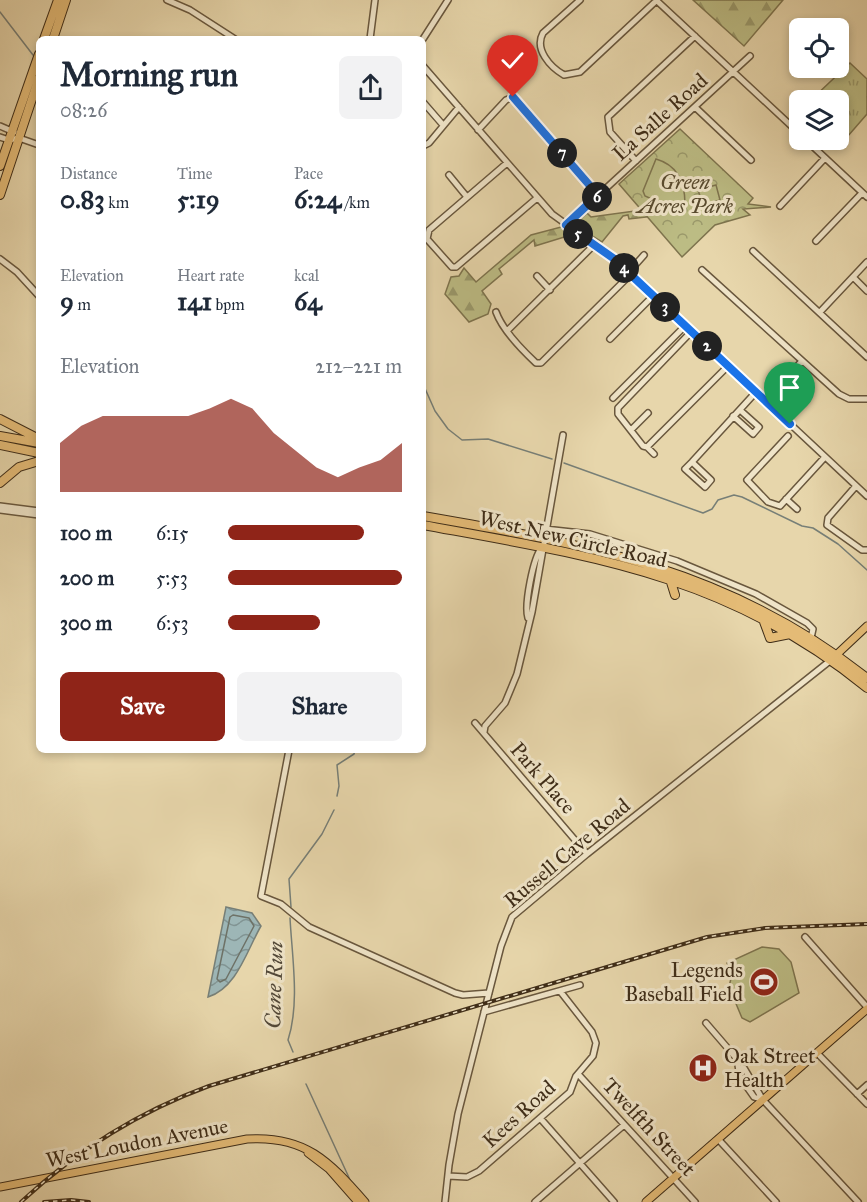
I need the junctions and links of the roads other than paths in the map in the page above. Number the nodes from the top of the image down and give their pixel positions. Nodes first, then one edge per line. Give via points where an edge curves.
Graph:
1 (58, 0) edge
2 (66, 0) edge
3 (167, 0) edge
4 (375, 0) edge
5 (448, 0) edge
6 (580, 0) edge
7 (656, 0) edge
8 (45, 36) edge
9 (54, 36) edge
10 (229, 36) edge
11 (370, 36) edge
12 (425, 36) edge
13 (695, 36) junction
14 (750, 56) dead end
15 (36, 62) edge
16 (426, 70) edge
17 (734, 72) junction
18 (36, 87) edge
19 (426, 105) edge
20 (459, 108) junction
21 (696, 108) junction
22 (789, 124) edge
23 (443, 125) junction
24 (0, 126) edge
25 (12, 130) junction
26 (478, 130) junction
27 (19, 138) junction
28 (4, 139) edge
29 (36, 144) edge
30 (426, 144) edge
31 (817, 150) edge
32 (825, 158) junction
33 (751, 160) dead end
34 (636, 161) junction
35 (507, 163) junction
36 (0, 166) edge
37 (449, 175) dead end
38 (0, 195) edge
39 (598, 195) junction
40 (865, 195) edge
41 (466, 197) junction
42 (537, 198) junction
43 (780, 206) dead end
44 (566, 225) junction
45 (816, 241) dead end
46 (595, 244) junction
47 (753, 251) dead end
48 (644, 255) dead end
49 (0, 260) edge
50 (867, 262) edge
51 (702, 270) dead end
52 (629, 274) junction
53 (537, 276) dead end
54 (853, 277) junction
55 (550, 290) junction
56 (867, 291) edge
57 (36, 293) edge
58 (653, 296) junction
59 (496, 312) dead end
60 (820, 312) junction
61 (685, 326) junction
62 (507, 331) junction
63 (692, 332) junction
64 (610, 339) dead end
65 (867, 357) edge
66 (802, 360) junction
67 (728, 366) junction
68 (756, 392) junction
69 (613, 398) dead end
70 (867, 399) edge
71 (765, 401) junction
72 (740, 410) junction
73 (648, 413) dead end
74 (734, 416) junction
75 (0, 419) edge
76 (631, 430) junction
77 (563, 435) dead end
78 (0, 436) edge
79 (788, 436) dead end
80 (36, 439) edge
81 (36, 441) edge
82 (0, 445) edge
83 (647, 447) junction
84 (36, 452) edge
85 (654, 454) dead end
86 (825, 457) junction
87 (36, 462) edge
88 (692, 462) junction
89 (0, 483) edge
90 (856, 486) junction
91 (867, 496) edge
92 (786, 499) junction
93 (0, 506) edge
94 (797, 509) dead end
95 (0, 510) edge
96 (36, 511) edge
97 (36, 515) edge
98 (426, 515) edge
99 (426, 525) edge
100 (545, 529) junction
101 (543, 543) junction
102 (867, 550) edge
103 (670, 579) junction
104 (688, 585) junction
105 (763, 619) junction
106 (867, 626) edge
107 (790, 634) junction
108 (811, 638) junction
109 (834, 657) junction
110 (867, 678) edge
111 (867, 688) edge
112 (475, 723) dead end
113 (484, 732) junction
114 (288, 753) edge
115 (587, 854) junction
116 (805, 937) dead end
117 (580, 985) dead end
118 (560, 991) junction
119 (489, 993) junction
120 (484, 1012) junction
121 (866, 1012) edge
122 (706, 1023) dead end
123 (817, 1053) junction
124 (578, 1074) junction
125 (867, 1084) edge
126 (857, 1094) junction
127 (763, 1100) junction
128 (867, 1104) edge
129 (540, 1118) junction
130 (624, 1125) junction
131 (718, 1139) junction
132 (282, 1140) junction
133 (579, 1164) junction
134 (448, 1176) junction
135 (673, 1178) junction
136 (0, 1187) edge
137 (358, 1202) edge
138 (365, 1202) edge
139 (445, 1202) edge
140 (535, 1202) edge
141 (614, 1202) edge
142 (646, 1202) edge
143 (695, 1202) edge
144 (776, 1202) edge
145 (858, 1202) edge

1 - 8 highway
2 - 9 highway
3 - 10 street
4 - 11 street
5 - 12 street
6 - 7 street via 540,40 542,52 564,75 580,72
7 - 13 street
13 - 17 street
13 - 34 street via 608,117 610,132
14 - 17 street, La Salle Road
15 - 25 highway
16 - 20 street
17 - 21 street, La Salle Road
17 - 22 street
18 - 27 highway
19 - 23 street
20 - 23 street
20 - 26 street
21 - 33 street
21 - 34 street, La Salle Road
23 - 30 street
24 - 25 street
25 - 27 street
25 - 28 highway
26 - 35 street
26 - 39 street via 513,97
27 - 28 street
27 - 29 street
27 - 38 highway
28 - 36 highway
31 - 32 street
32 - 40 street
32 - 43 street
34 - 39 street, La Salle Road
35 - 41 street
35 - 42 street
37 - 41 street
39 - 44 street, La Salle Road
40 - 45 street
41 - 42 street via 426,234 452,267 459,266
42 - 44 street
44 - 46 street
46 - 52 street
46 - 55 street
47 - 60 street
48 - 52 street
49 - 57 street
50 - 54 street
51 - 66 street
52 - 58 street
52 - 62 street via 542,363 533,361
53 - 55 street
54 - 56 street
54 - 60 street
55 - 62 street
58 - 61 street
58 - 64 street
59 - 62 street
60 - 65 street
61 - 63 street
61 - 69 street
63 - 67 street
63 - 76 street via 618,408 618,414
66 - 70 street via 842,396
66 - 71 street
67 - 68 street
67 - 83 street
68 - 71 street
68 - 72 street
71 - 86 street
72 - 74 street
72 - 74 street via 759,427 753,434
73 - 76 street
74 - 88 street
75 - 80 highway
76 - 83 street
77 - 100 street
78 - 81 highway
79 - 92 street via 747,480 768,502 780,507
82 - 84 highway
83 - 85 street
86 - 90 street
86 - 92 street
87 - 89 highway via 19,467
88 - 88 street via 685,469 705,487 711,480
90 - 91 street
90 - 102 street via 828,518 827,525
92 - 94 street
93 - 96 street
95 - 97 street
98 - 101 highway, West New Circle Road
99 - 101 highway, West New Circle Road
100 - 101 street
100 - 108 street via 590,534 703,571 806,622 813,629
101 - 103 highway, West New Circle Road
101 - 108 highway, West New Circle Road via 638,560 699,581 757,607
101 - 113 street via 532,612 512,689
103 - 104 highway, West New Circle Road
103 - 104 highway via 675,595
104 - 105 highway, West New Circle Road
105 - 107 highway, West New Circle Road
105 - 107 highway via 770,638
106 - 109 main road, Russell Cave Road
107 - 109 highway, West New Circle Road
108 - 109 highway, West New Circle Road
109 - 110 highway, West New Circle Road
109 - 111 highway, West New Circle Road
109 - 115 street, Russell Cave Road
112 - 113 street, Park Place
113 - 115 street, Park Place
114 - 119 street via 261,896 281,904 309,927 455,993
115 - 119 street, Russell Cave Road via 512,917
116 - 121 street
117 - 118 street
118 - 120 street
118 - 124 street, Kees Road via 595,1039 593,1056
119 - 120 street, Russell Cave Road
120 - 134 street, Russell Cave Road
121 - 123 main road
122 - 127 street via 738,1059 740,1077 754,1097
123 - 126 street
123 - 127 main road
124 - 129 street, Kees Road via 570,1092
124 - 130 street, Twelfth Street
125 - 126 street
126 - 128 street
127 - 131 main road
127 - 145 street
129 - 133 street
129 - 134 street, Kees Road via 476,1174
130 - 133 street
130 - 135 street, Twelfth Street
131 - 135 main road
131 - 144 street
132 - 136 main road, West Loudon Avenue via 247,1139
132 - 137 main road, West Loudon Avenue via 324,1164
132 - 138 main road, West Loudon Avenue via 326,1160
133 - 140 street
133 - 141 street
134 - 139 street, Russell Cave Road
135 - 142 main road
135 - 143 street, Twelfth Street

